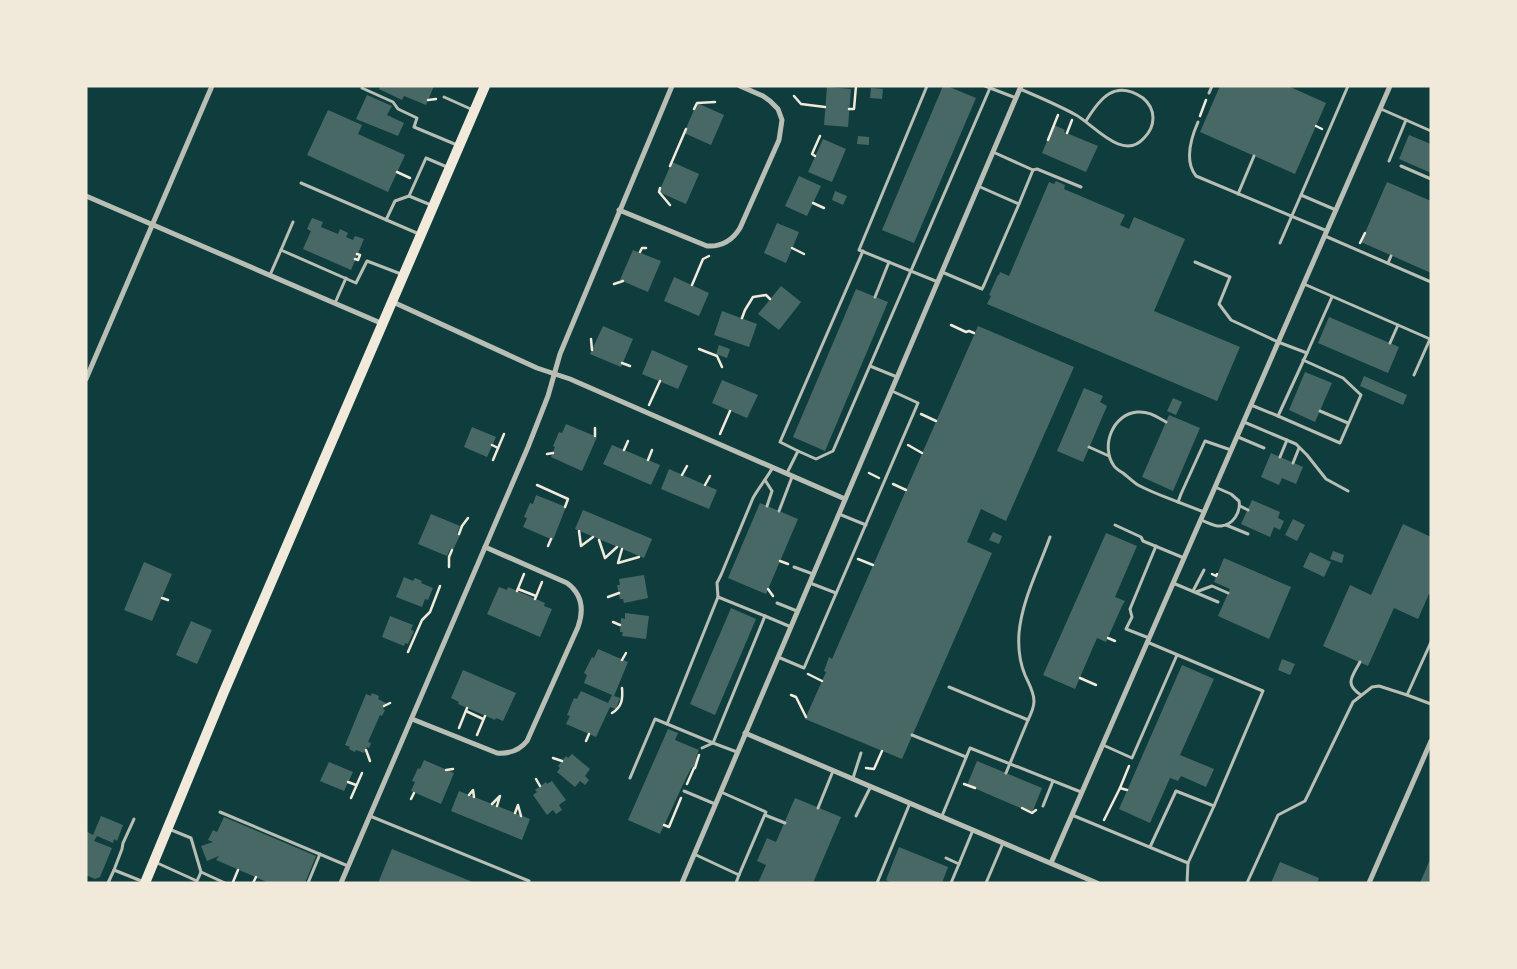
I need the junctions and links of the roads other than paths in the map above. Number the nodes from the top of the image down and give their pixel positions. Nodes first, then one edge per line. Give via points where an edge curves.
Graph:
1 (212, 86) edge
2 (485, 86) edge
3 (672, 86) edge
4 (740, 86) edge
5 (927, 86) edge
6 (1212, 86) edge
7 (1348, 86) edge
8 (1390, 86) edge
9 (988, 87) edge
10 (362, 88) dead end
11 (1021, 88) edge
12 (1209, 93) road end
13 (444, 98) dead end
14 (1016, 98) junction
15 (1380, 108) junction
16 (475, 110) junction
17 (1406, 120) junction
18 (1086, 121) junction
19 (1198, 122) road end
20 (1431, 130) edge
21 (460, 146) junction
22 (993, 152) junction
23 (1254, 156) dead end
24 (1389, 161) dead end
25 (1401, 166) dead end
26 (450, 169) junction
27 (1033, 170) junction
28 (1431, 179) edge
29 (301, 183) dead end
30 (978, 186) junction
31 (1081, 187) dead end
32 (1238, 194) junction
33 (1301, 195) junction
34 (86, 196) edge
35 (409, 196) junction
36 (1019, 204) junction
37 (434, 206) junction
38 (619, 210) junction
39 (1336, 210) junction
40 (1292, 217) junction
41 (386, 220) junction
42 (293, 222) dead end
43 (153, 225) junction
44 (1326, 233) junction
45 (422, 235) junction
46 (1280, 243) dead end
47 (281, 250) junction
48 (863, 251) junction
49 (1391, 256) dead end
50 (889, 262) junction
51 (1195, 262) dead end
52 (1388, 263) junction
53 (911, 271) junction
54 (942, 272) junction
55 (270, 275) junction
56 (404, 276) junction
57 (346, 278) junction
58 (938, 282) junction
59 (1431, 282) edge
60 (1304, 284) junction
61 (875, 297) dead end
62 (1332, 297) junction
63 (393, 302) junction
64 (335, 303) junction
65 (383, 324) junction
66 (1398, 325) junction
67 (1278, 342) junction
68 (1390, 343) dead end
69 (1307, 353) junction
70 (1303, 360) junction
71 (870, 366) junction
72 (554, 374) junction
73 (1414, 375) dead end
74 (897, 377) junction
75 (86, 379) edge
76 (892, 391) junction
77 (1251, 404) junction
78 (1320, 411) dead end
79 (1278, 416) junction
80 (1166, 422) dead end
81 (1243, 422) junction
82 (1348, 423) junction
83 (1237, 436) junction
84 (1287, 440) junction
85 (1089, 448) dead end
86 (1264, 448) dead end
87 (1300, 448) junction
88 (1231, 450) junction
89 (798, 451) junction
90 (1109, 456) junction
91 (1280, 457) dead end
92 (1293, 463) dead end
93 (773, 467) junction
94 (790, 474) junction
95 (765, 480) junction
96 (1215, 486) junction
97 (1348, 491) dead end
98 (846, 499) junction
99 (1178, 502) junction
100 (767, 506) dead end
101 (1240, 506) junction
102 (1248, 510) dead end
103 (778, 511) dead end
104 (1204, 512) junction
105 (839, 514) junction
106 (1201, 519) junction
107 (866, 525) junction
108 (1114, 525) dead end
109 (1226, 525) junction
110 (1248, 534) dead end
111 (1050, 537) dead end
112 (1156, 546) junction
113 (485, 547) junction
114 (1184, 558) junction
115 (794, 567) dead end
116 (1204, 570) dead end
117 (813, 574) junction
118 (810, 582) junction
119 (1173, 583) junction
120 (1194, 592) junction
121 (836, 593) junction
122 (1228, 593) dead end
123 (718, 597) junction
124 (1218, 602) dead end
125 (778, 603) dead end
126 (798, 611) junction
127 (765, 616) junction
128 (791, 627) junction
129 (1148, 640) junction
130 (1431, 642) edge
131 (1177, 655) junction
132 (778, 657) junction
133 (1360, 662) dead end
134 (950, 687) dead end
135 (1361, 695) junction
136 (1407, 695) junction
137 (1431, 704) edge
138 (412, 719) junction
139 (1028, 720) junction
140 (667, 724) junction
141 (745, 733) junction
142 (912, 735) dead end
143 (1431, 741) edge
144 (713, 743) junction
145 (1102, 744) junction
146 (701, 750) road end
147 (737, 752) junction
148 (861, 753) dead end
149 (966, 757) junction
150 (1010, 764) junction
151 (834, 770) junction
152 (1006, 774) dead end
153 (630, 778) dead end
154 (853, 778) junction
155 (1053, 781) junction
156 (871, 786) junction
157 (720, 791) junction
158 (684, 792) dead end
159 (1081, 792) junction
160 (910, 803) junction
161 (715, 804) junction
162 (1043, 806) dead end
163 (1214, 806) junction
164 (818, 808) dead end
165 (220, 812) dead end
166 (765, 814) junction
167 (1071, 815) junction
168 (370, 816) junction
169 (856, 816) dead end
170 (942, 816) junction
171 (134, 820) dead end
172 (784, 823) dead end
173 (168, 828) junction
174 (973, 830) junction
175 (1003, 842) junction
176 (1150, 847) junction
177 (320, 854) junction
178 (694, 854) junction
179 (946, 858) dead end
180 (154, 862) junction
181 (1051, 863) junction
182 (1188, 863) junction
183 (959, 864) junction
184 (348, 866) junction
185 (114, 870) junction
186 (201, 872) junction
187 (739, 875) junction
188 (529, 881) dead end
189 (196, 882) edge
190 (108, 883) edge
191 (145, 883) edge
192 (225, 883) edge
193 (308, 883) edge
194 (341, 883) edge
195 (682, 883) edge
196 (736, 883) edge
197 (877, 883) edge
198 (951, 883) edge
199 (986, 883) edge
200 (1097, 883) edge
201 (1187, 883) edge
202 (1247, 883) edge
203 (1369, 883) edge

1 - 43 street
2 - 16 main road
3 - 38 street
4 - 38 street via 770,101 782,120 779,140 740,228 731,240 720,246 707,246
5 - 48 lane via 859,250
6 - 12 lane
7 - 33 lane
8 - 15 street
9 - 14 lane
9 - 53 lane
10 - 21 lane via 393,102 398,109 417,118 414,127
11 - 14 street
11 - 18 lane
13 - 16 lane
14 - 22 street
15 - 17 lane
15 - 39 street
16 - 21 main road
17 - 20 lane
17 - 24 lane
18 - 18 lane via 1100,134 1124,146 1141,142 1148,134 1153,116 1146,100 1118,90 1102,98
19 - 32 lane via 1190,147 1192,171 1200,178
21 - 26 main road
22 - 27 lane
22 - 30 street
23 - 32 lane
25 - 28 lane
26 - 35 lane via 426,158
26 - 37 main road
27 - 31 lane via 1038,168
27 - 36 lane
29 - 41 lane
30 - 36 lane
30 - 54 street
32 - 40 lane
33 - 39 lane
33 - 40 lane
34 - 43 street
35 - 37 lane
35 - 41 lane via 395,201
36 - 54 lane via 982,289
37 - 45 main road
38 - 72 street
39 - 44 street
40 - 44 lane
40 - 46 lane
41 - 45 lane
42 - 47 lane
43 - 55 street
43 - 75 street
44 - 52 lane
44 - 60 street
45 - 56 main road
47 - 55 lane
47 - 57 lane
48 - 50 lane
48 - 89 lane via 780,442
49 - 52 lane
50 - 53 lane
50 - 61 lane
51 - 67 lane via 1230,277 1219,304 1231,320
52 - 59 lane
53 - 58 lane
53 - 71 lane
54 - 58 street
55 - 64 street
56 - 57 lane via 367,261 356,283
56 - 63 main road
57 - 64 lane
58 - 74 street
60 - 62 lane
60 - 67 street
62 - 66 lane
62 - 69 lane
63 - 65 main road
63 - 72 street
64 - 65 street
65 - 173 main road
66 - 68 lane
66 - 73 lane via 1430,338
67 - 69 lane
67 - 77 street
69 - 70 lane
70 - 79 lane
70 - 82 lane via 1343,378 1361,395
71 - 74 lane
71 - 89 lane via 834,451 816,459
72 - 93 street
72 - 113 street via 548,396
74 - 76 street
76 - 98 street
76 - 107 lane via 918,403
77 - 79 lane
77 - 81 street
78 - 82 lane
79 - 82 lane via 1340,443
80 - 90 lane via 1149,413 1127,414 1111,432
81 - 83 street
81 - 84 lane
83 - 86 lane
83 - 88 street
84 - 87 lane
84 - 91 lane
85 - 90 lane
87 - 92 lane
87 - 97 lane via 1326,479
88 - 96 street
88 - 99 lane via 1204,441
89 - 94 lane
90 - 99 lane via 1114,466 1138,485
93 - 94 street
93 - 95 lane
94 - 98 street
94 - 103 lane
95 - 100 lane via 772,491
95 - 123 lane via 753,498 717,583
96 - 101 lane via 1235,497
96 - 104 street
98 - 105 street
99 - 104 lane
101 - 102 lane
101 - 109 lane via 1234,519
104 - 106 street
105 - 107 lane
105 - 117 street
106 - 109 lane via 1220,527
106 - 114 street
107 - 121 lane
108 - 112 lane
109 - 110 lane
111 - 139 lane via 1027,598 1019,634 1020,660 1034,700
112 - 114 lane
112 - 129 lane via 1130,609 1132,617 1126,628
113 - 138 street
113 - 138 street via 567,583 576,591 580,602 578,627 524,744 517,750 492,751
114 - 119 street
115 - 117 lane
116 - 120 lane
117 - 118 street
118 - 121 lane
118 - 126 street
119 - 120 lane
119 - 129 street
120 - 122 lane via 1212,586
120 - 124 lane
121 - 132 lane via 804,668
123 - 127 lane
123 - 140 lane
125 - 126 lane
126 - 128 street
127 - 128 lane
127 - 144 lane
128 - 132 street
129 - 131 lane
129 - 145 street
130 - 136 lane
131 - 145 lane via 1132,758
131 - 163 lane via 1263,691
132 - 141 street
133 - 135 lane via 1350,684
134 - 139 lane
135 - 136 lane via 1379,686
135 - 202 lane via 1353,702 1305,801 1278,815
136 - 137 lane
138 - 168 street
139 - 150 lane
140 - 144 lane
140 - 153 lane via 655,719
141 - 147 street
141 - 151 street
142 - 149 lane
143 - 203 street
144 - 146 lane
144 - 147 lane
145 - 159 street
147 - 157 street
148 - 154 lane
149 - 150 lane via 970,748
149 - 170 lane
150 - 152 lane
150 - 155 lane
151 - 154 street
151 - 164 lane
154 - 156 street
155 - 159 lane
155 - 162 lane
156 - 160 street
156 - 169 lane
157 - 161 street
157 - 166 lane
158 - 161 lane
159 - 167 street
160 - 170 street
160 - 197 lane
161 - 178 street
163 - 176 lane via 1176,791
163 - 182 lane
165 - 177 lane
166 - 172 lane
166 - 187 lane
167 - 176 lane
167 - 181 street
168 - 184 street
168 - 188 lane
170 - 174 street
171 - 185 lane
173 - 180 main road
173 - 186 lane via 191,838
174 - 175 street
174 - 183 lane
175 - 181 street
175 - 199 lane
176 - 182 lane
177 - 184 lane
177 - 193 lane
178 - 187 lane
178 - 195 street
179 - 183 lane
180 - 189 lane
180 - 191 main road
181 - 200 street
182 - 201 lane
183 - 198 lane
184 - 194 street
185 - 190 lane
185 - 191 lane
186 - 189 lane
186 - 192 lane
187 - 196 lane

